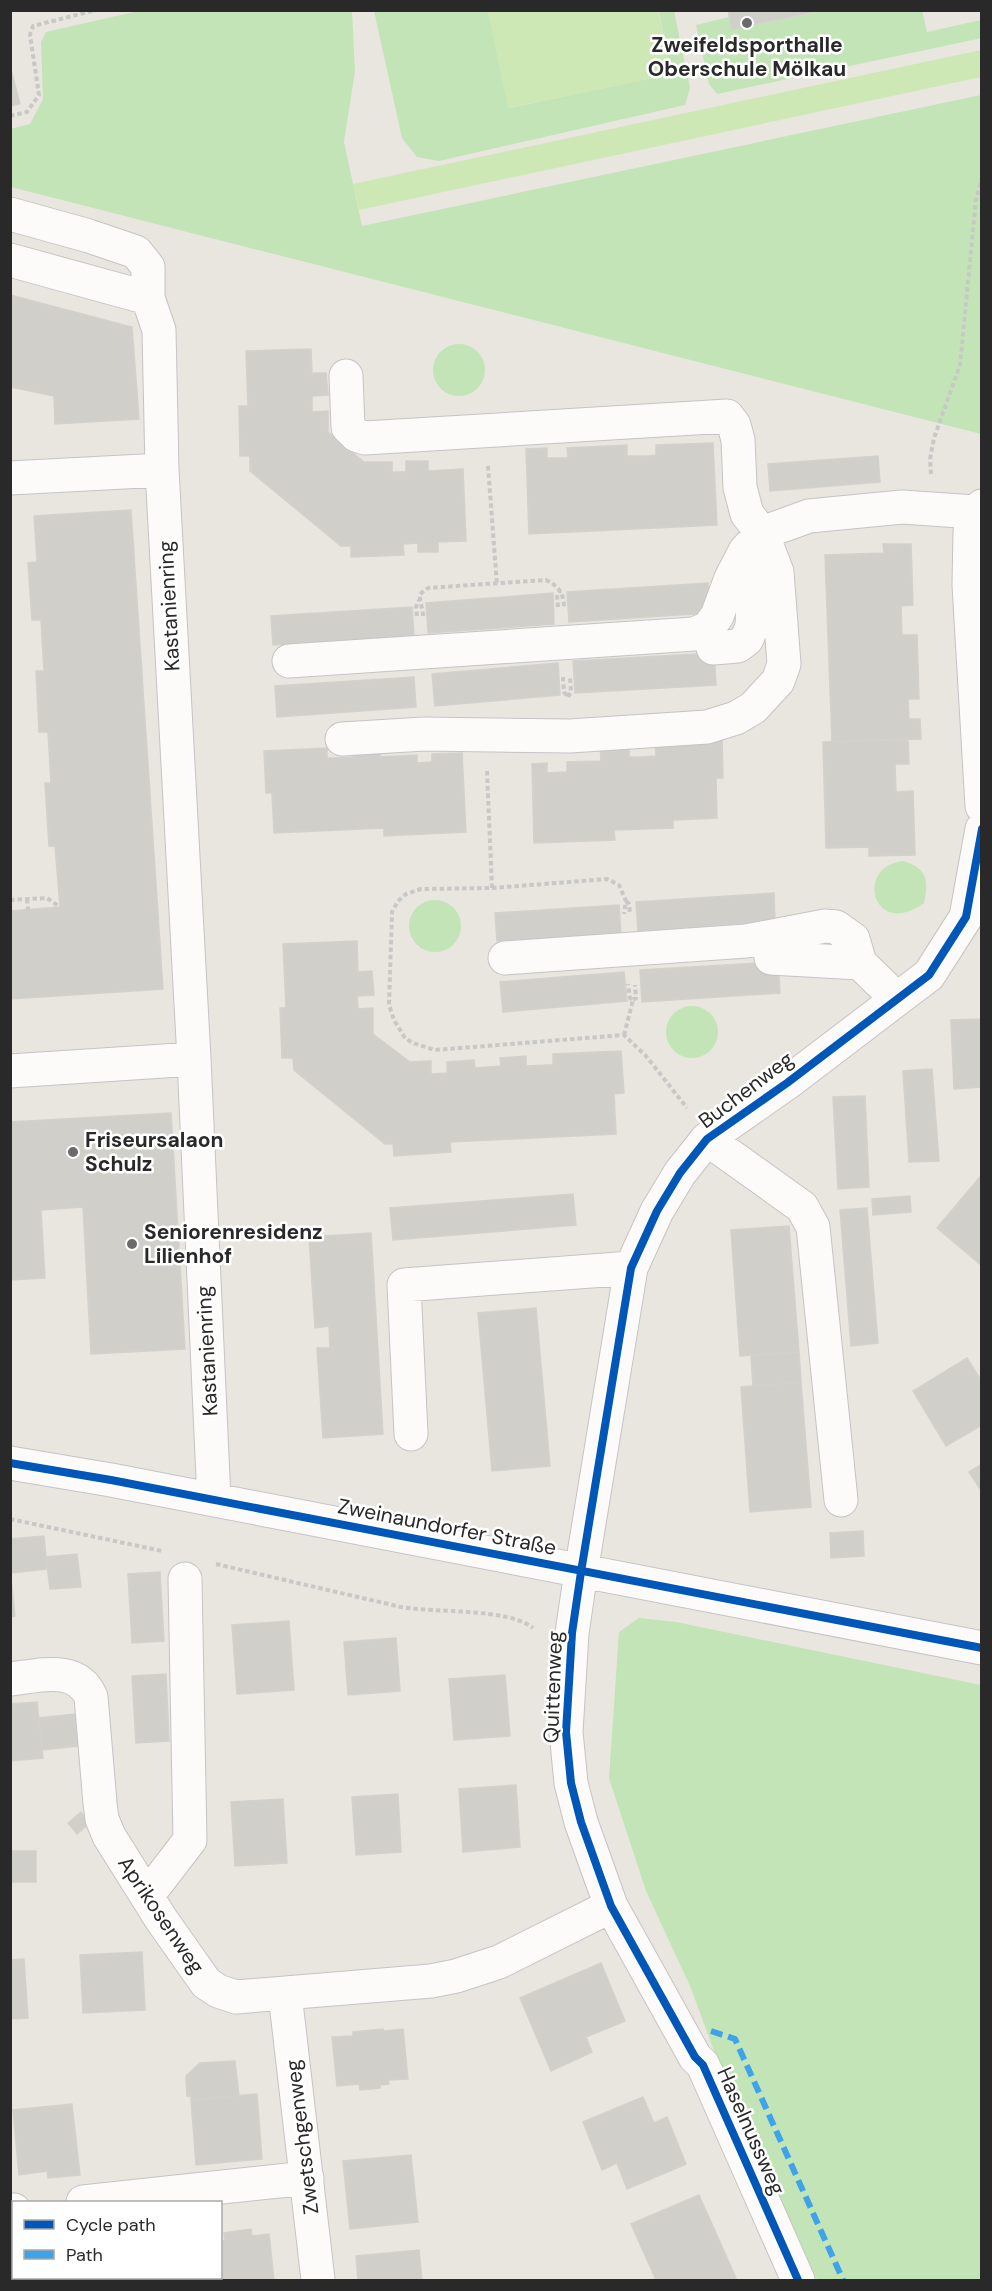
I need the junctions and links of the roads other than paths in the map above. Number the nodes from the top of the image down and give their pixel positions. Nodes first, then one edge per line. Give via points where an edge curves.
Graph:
1 (10, 214) edge
2 (10, 260) edge
3 (148, 298) junction
4 (346, 376) dead end
5 (162, 470) junction
6 (10, 478) edge
7 (978, 509) edge
8 (762, 533) junction
9 (713, 648) dead end
10 (289, 661) dead end
11 (342, 739) dead end
12 (981, 806) edge
13 (981, 829) edge
14 (974, 923) edge
15 (505, 958) dead end
16 (771, 958) dead end
17 (860, 963) junction
18 (897, 999) junction
19 (194, 1059) junction
20 (10, 1071) edge
21 (707, 1139) junction
22 (631, 1268) junction
23 (411, 1434) dead end
24 (10, 1463) edge
25 (214, 1500) junction
26 (842, 1500) dead end
27 (188, 1565) road end
28 (581, 1572) junction
29 (981, 1648) edge
30 (10, 1679) edge
31 (147, 1896) junction
32 (611, 1906) junction
33 (285, 1994) junction
34 (307, 2178) junction
35 (92, 2201) edge
36 (318, 2280) edge
37 (798, 2280) edge

1 - 3 street, Kastanienring via 136,252 148,267
2 - 3 street
3 - 5 street, Kastanienring via 159,330
4 - 8 street via 348,427 357,435 372,438 727,416 736,433 740,487 747,514
5 - 6 street
5 - 19 street, Kastanienring
7 - 8 street via 902,507 809,516
7 - 12 street via 970,532 969,585
8 - 9 street via 754,573 752,626 747,639 738,646
8 - 10 street via 745,551 730,578 717,616 708,628 694,634
8 - 11 street via 777,572 784,664 778,681 753,708 736,718 707,727 570,736 424,734
13 - 14 street, Buchenweg
14 - 18 street, Buchenweg via 929,975
15 - 17 street via 746,941 825,926 836,927 853,939
16 - 17 street
17 - 18 street
18 - 21 street, Buchenweg
19 - 20 street
19 - 25 street, Kastanienring
21 - 22 street, Buchenweg via 674,1182
21 - 26 street, Buchenweg via 802,1207 813,1227
22 - 23 street via 404,1285
22 - 28 street, Buchenweg
24 - 25 street, Zweinaundorfer Straße
25 - 28 street, Zweinaundorfer Straße
27 - 31 street via 190,1840
28 - 29 street, Zweinaundorfer Straße
28 - 32 street, Quittenweg via 572,1633 566,1732 571,1783 581,1822
30 - 31 street, Aprikosenweg via 60,1674 81,1681 87,1689 91,1696 102,1819
31 - 33 street, Aprikosenweg via 206,1983 236,1997
32 - 33 street, Aprikosenweg via 499,1962 456,1976
32 - 37 street, Haselnussweg via 703,2065
33 - 34 street, Zwetschgenweg
34 - 35 street
34 - 36 street, Zwetschgenweg

